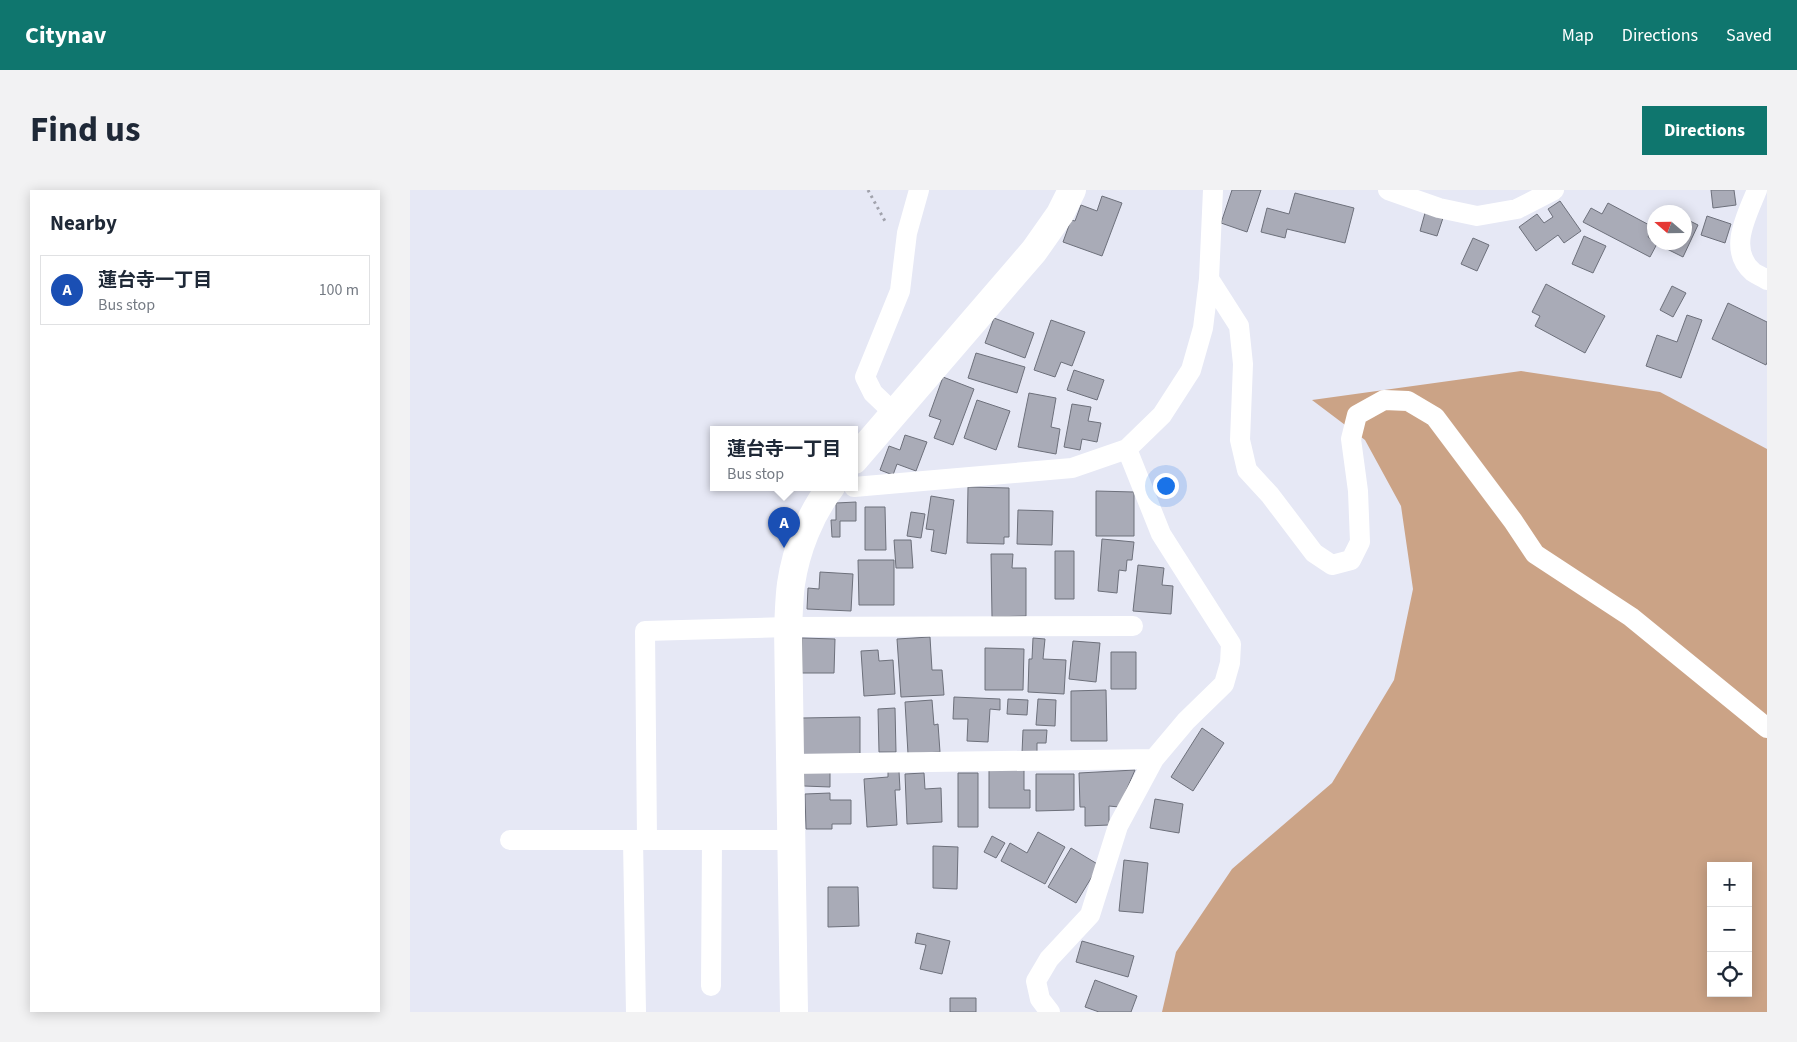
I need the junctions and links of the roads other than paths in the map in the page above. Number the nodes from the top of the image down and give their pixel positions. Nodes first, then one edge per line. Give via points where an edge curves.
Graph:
1 (918, 190) edge
2 (1072, 190) edge
3 (1213, 190) edge
4 (1388, 190) edge
5 (1554, 190) edge
6 (1756, 190) edge
7 (1209, 279) junction
8 (1767, 280) edge
9 (894, 413) junction
10 (1127, 449) junction
11 (858, 455) edge
12 (858, 486) edge
13 (838, 491) edge
14 (1133, 626) dead end
15 (788, 627) junction
16 (1767, 728) edge
17 (1154, 760) junction
18 (791, 764) junction
19 (510, 840) dead end
20 (640, 840) junction
21 (712, 840) junction
22 (792, 840) junction
23 (711, 986) dead end
24 (636, 1012) edge
25 (794, 1012) edge
26 (1050, 1012) edge

1 - 9 street via 907,233 900,291 866,377 873,393
2 - 9 street via 1060,214 1034,251
3 - 7 street
4 - 5 street via 1439,208 1477,216 1517,209
6 - 8 street via 1741,234 1741,253 1752,271
7 - 10 street via 1203,328 1191,370 1162,415
7 - 16 street via 1239,326 1243,364 1240,440 1247,470 1314,553 1332,565 1351,560 1360,542 1351,439 1357,415 1384,400 1408,401 1434,417 1535,554 1631,616
9 - 11 street
10 - 12 street via 1072,468
10 - 17 street via 1161,534 1231,644 1224,684 1186,721
13 - 15 street via 813,514 800,548 791,583
14 - 15 street
15 - 18 street
15 - 20 street via 645,631
17 - 18 street
17 - 26 street via 1118,826 1090,915 1049,959 1036,981 1040,999
18 - 22 street
19 - 20 street
20 - 21 street
20 - 24 street
21 - 22 street
21 - 23 street
22 - 25 street

